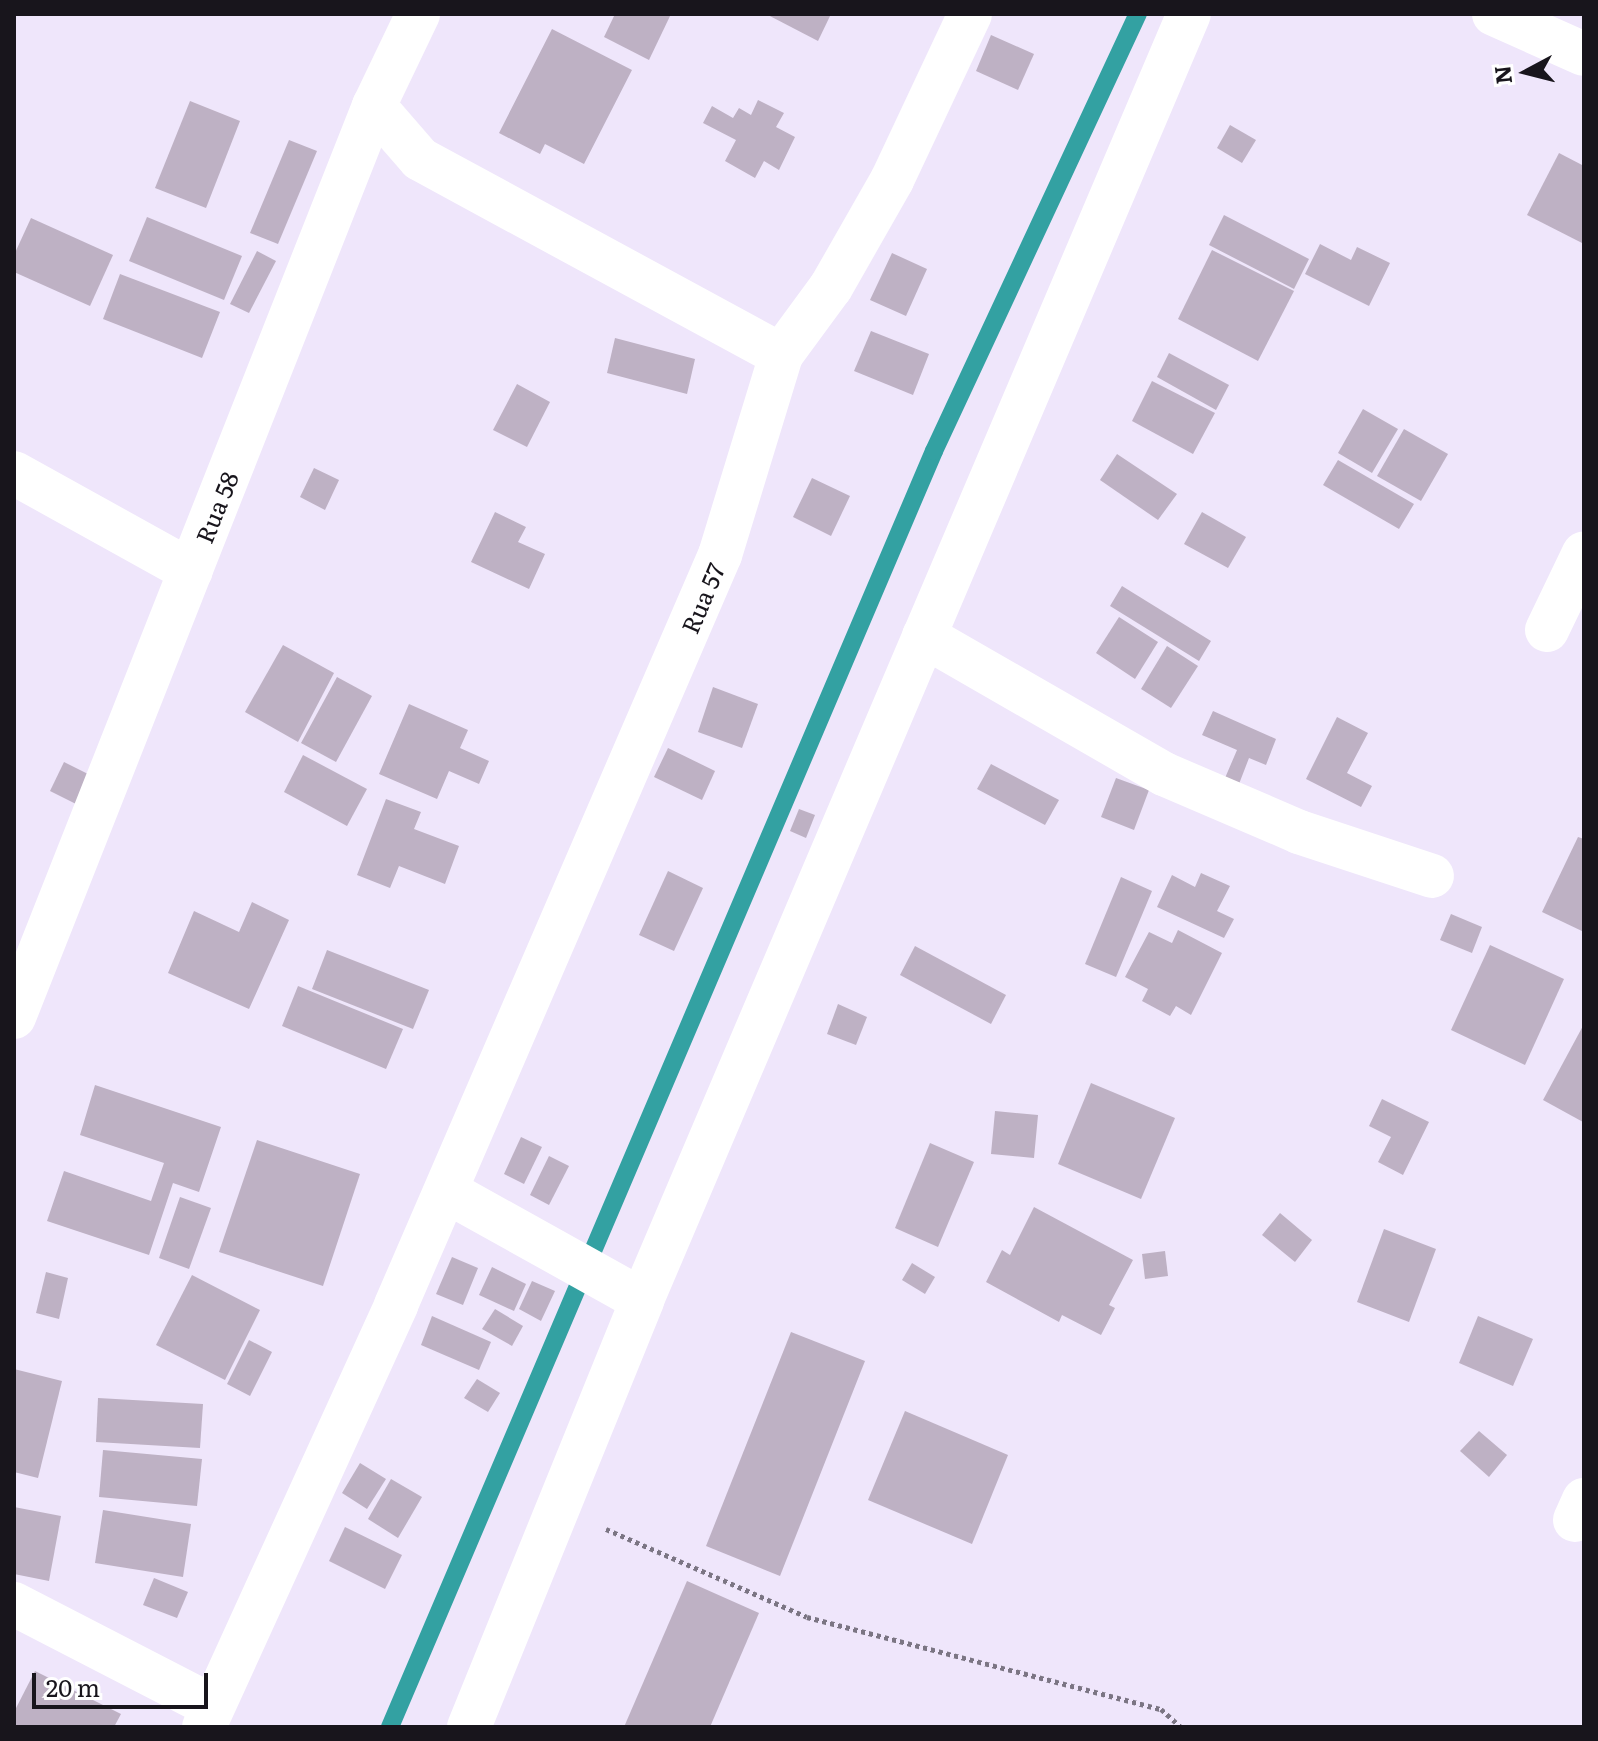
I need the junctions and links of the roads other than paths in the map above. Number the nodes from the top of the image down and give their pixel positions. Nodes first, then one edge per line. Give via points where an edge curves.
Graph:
1 (418, 14) edge
2 (970, 14) edge
3 (1189, 14) edge
4 (1494, 14) edge
5 (1584, 54) edge
6 (374, 106) junction
7 (781, 355) junction
8 (14, 473) edge
9 (1584, 553) edge
10 (191, 571) junction
11 (1547, 630) dead end
12 (924, 636) junction
13 (1432, 876) dead end
14 (16, 1006) edge
15 (446, 1191) junction
16 (642, 1300) junction
17 (14, 1604) edge
18 (208, 1716) edge
19 (469, 1727) edge

1 - 6 street, Rua 58
2 - 7 street, Rua 57 via 892,180 831,287
3 - 12 street
4 - 5 street
6 - 7 street via 420,159
6 - 10 street, Rua 58
7 - 15 street, Rua 57 via 720,555
8 - 10 street
9 - 11 street
10 - 14 street, Rua 58
12 - 13 street via 1164,774 1299,832
12 - 16 street
15 - 16 street
15 - 18 street, Rua 57
16 - 19 street
17 - 18 street

